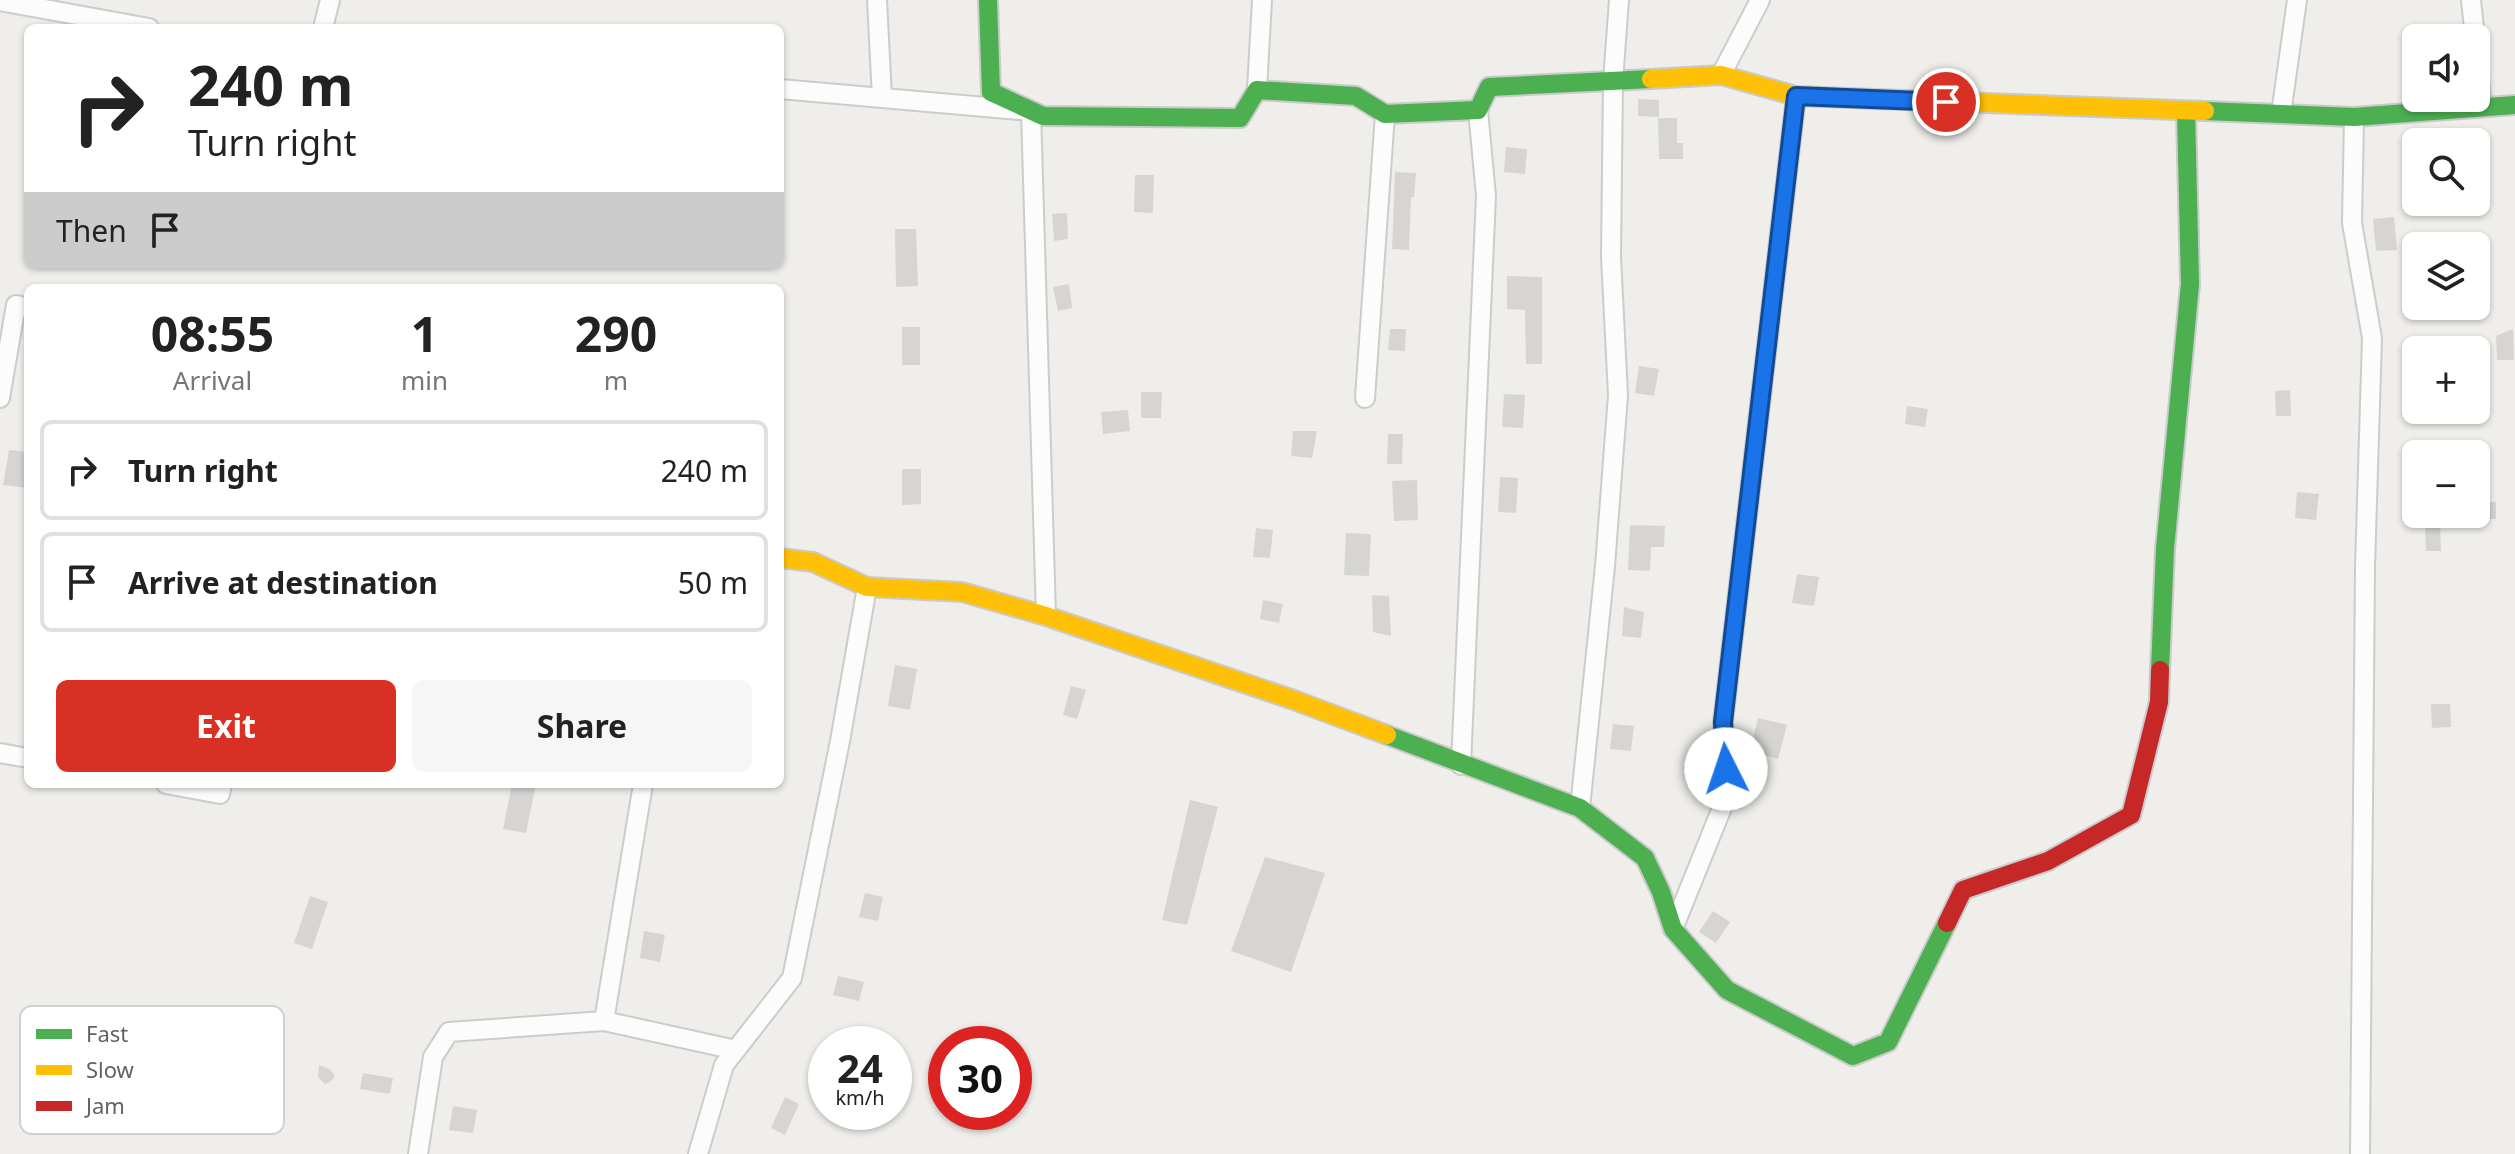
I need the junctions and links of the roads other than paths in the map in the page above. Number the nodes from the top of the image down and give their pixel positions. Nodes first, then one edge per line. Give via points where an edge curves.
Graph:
1 (330, 0) edge
2 (877, 0) edge
3 (988, 0) edge
4 (1262, 0) edge
5 (1619, 0) edge
6 (1760, 0) edge
7 (2297, 0) edge
8 (2471, 0) edge
9 (0, 1) edge
10 (127, 24) edge
11 (324, 24) edge
12 (2474, 24) edge
13 (1721, 75) junction
14 (1613, 81) junction
15 (784, 89) edge
16 (1257, 90) junction
17 (1796, 96) junction
18 (882, 98) junction
19 (2515, 105) edge
20 (2490, 107) edge
21 (1478, 110) junction
22 (1031, 111) junction
23 (2186, 111) junction
24 (2418, 112) edge
25 (1385, 114) junction
26 (2281, 114) junction
27 (2354, 117) junction
28 (24, 307) edge
29 (0, 398) edge
30 (1365, 398) dead end
31 (784, 558) edge
32 (867, 587) junction
33 (1046, 616) junction
34 (0, 753) edge
35 (24, 757) edge
36 (1461, 765) junction
37 (188, 788) edge
38 (221, 788) edge
39 (642, 788) edge
40 (1580, 808) junction
41 (1673, 929) junction
42 (604, 1021) junction
43 (736, 1050) junction
44 (418, 1154) edge
45 (698, 1154) edge
46 (2360, 1154) edge

1 - 11 street
2 - 18 street
3 - 22 street via 991,92
4 - 16 street
5 - 14 street
6 - 13 street
7 - 26 street
8 - 12 street
9 - 10 street
13 - 14 street
13 - 17 street
14 - 21 street via 1489,87
14 - 40 street via 1611,257 1618,395
15 - 18 street
16 - 22 street via 1240,118 1043,116
16 - 25 street via 1356,96
17 - 23 street
17 - 41 street via 1723,722 1728,793
18 - 22 street
19 - 20 street
21 - 25 street
21 - 36 street via 1486,196
22 - 33 street
23 - 26 street
23 - 41 street via 2190,284 2165,549 2159,702 2131,815 2048,861 1963,890 1888,1042 1853,1056 1727,990
24 - 27 street
25 - 30 street
26 - 27 street
27 - 46 street via 2352,223 2372,338
28 - 29 street via 16,305
31 - 32 street via 813,562
32 - 33 street via 962,592
32 - 43 street via 792,978
33 - 36 street via 1291,699
34 - 35 street
36 - 40 street
37 - 38 street via 220,794
39 - 42 street
40 - 41 street via 1645,858
42 - 43 street
42 - 44 street via 449,1032 433,1057
43 - 45 street via 724,1065

